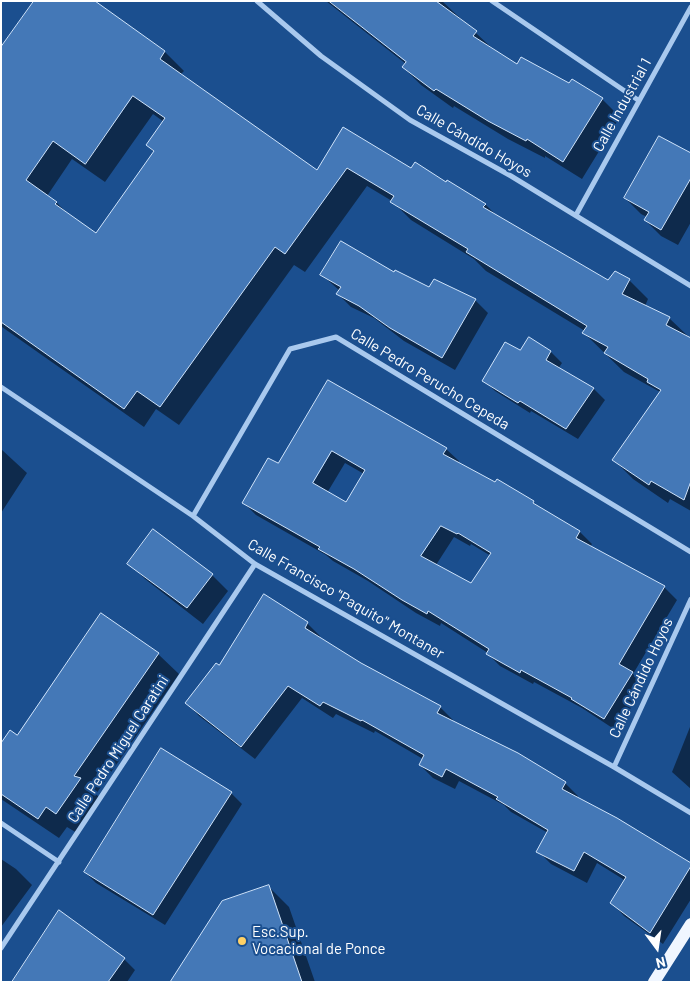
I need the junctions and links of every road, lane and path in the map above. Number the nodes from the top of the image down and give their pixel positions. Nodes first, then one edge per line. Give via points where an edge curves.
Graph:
1 (257, 1) edge
2 (492, 1) edge
3 (691, 7) edge
4 (638, 100) junction
5 (576, 215) junction
6 (691, 286) edge
7 (1, 387) edge
8 (193, 516) junction
9 (691, 552) edge
10 (255, 564) junction
11 (691, 599) edge
12 (614, 767) junction
13 (691, 813) edge
14 (1, 823) edge
15 (59, 862) junction
16 (691, 924) edge
17 (1, 948) edge
18 (654, 982) edge

1 - 5 street, Calle Cándido Hoyos via 321,56 410,120
2 - 4 street
3 - 4 street, Calle Industrial 1
4 - 5 street, Calle Industrial 1
5 - 6 street, Calle Cándido Hoyos
7 - 8 street, Calle Francisco "Paquito" Montaner
8 - 9 street, Calle Pedro Perucho Cepeda via 290,349 336,336
8 - 10 street, Calle Francisco "Paquito" Montaner
10 - 12 street, Calle Francisco "Paquito" Montaner
10 - 15 street, Calle Pedro Miguel Caratini
11 - 12 street, Calle Cándido Hoyos
12 - 13 street, Calle Francisco "Paquito" Montaner
14 - 15 street
15 - 17 street, Calle Pedro Miguel Caratini
16 - 18 main road

